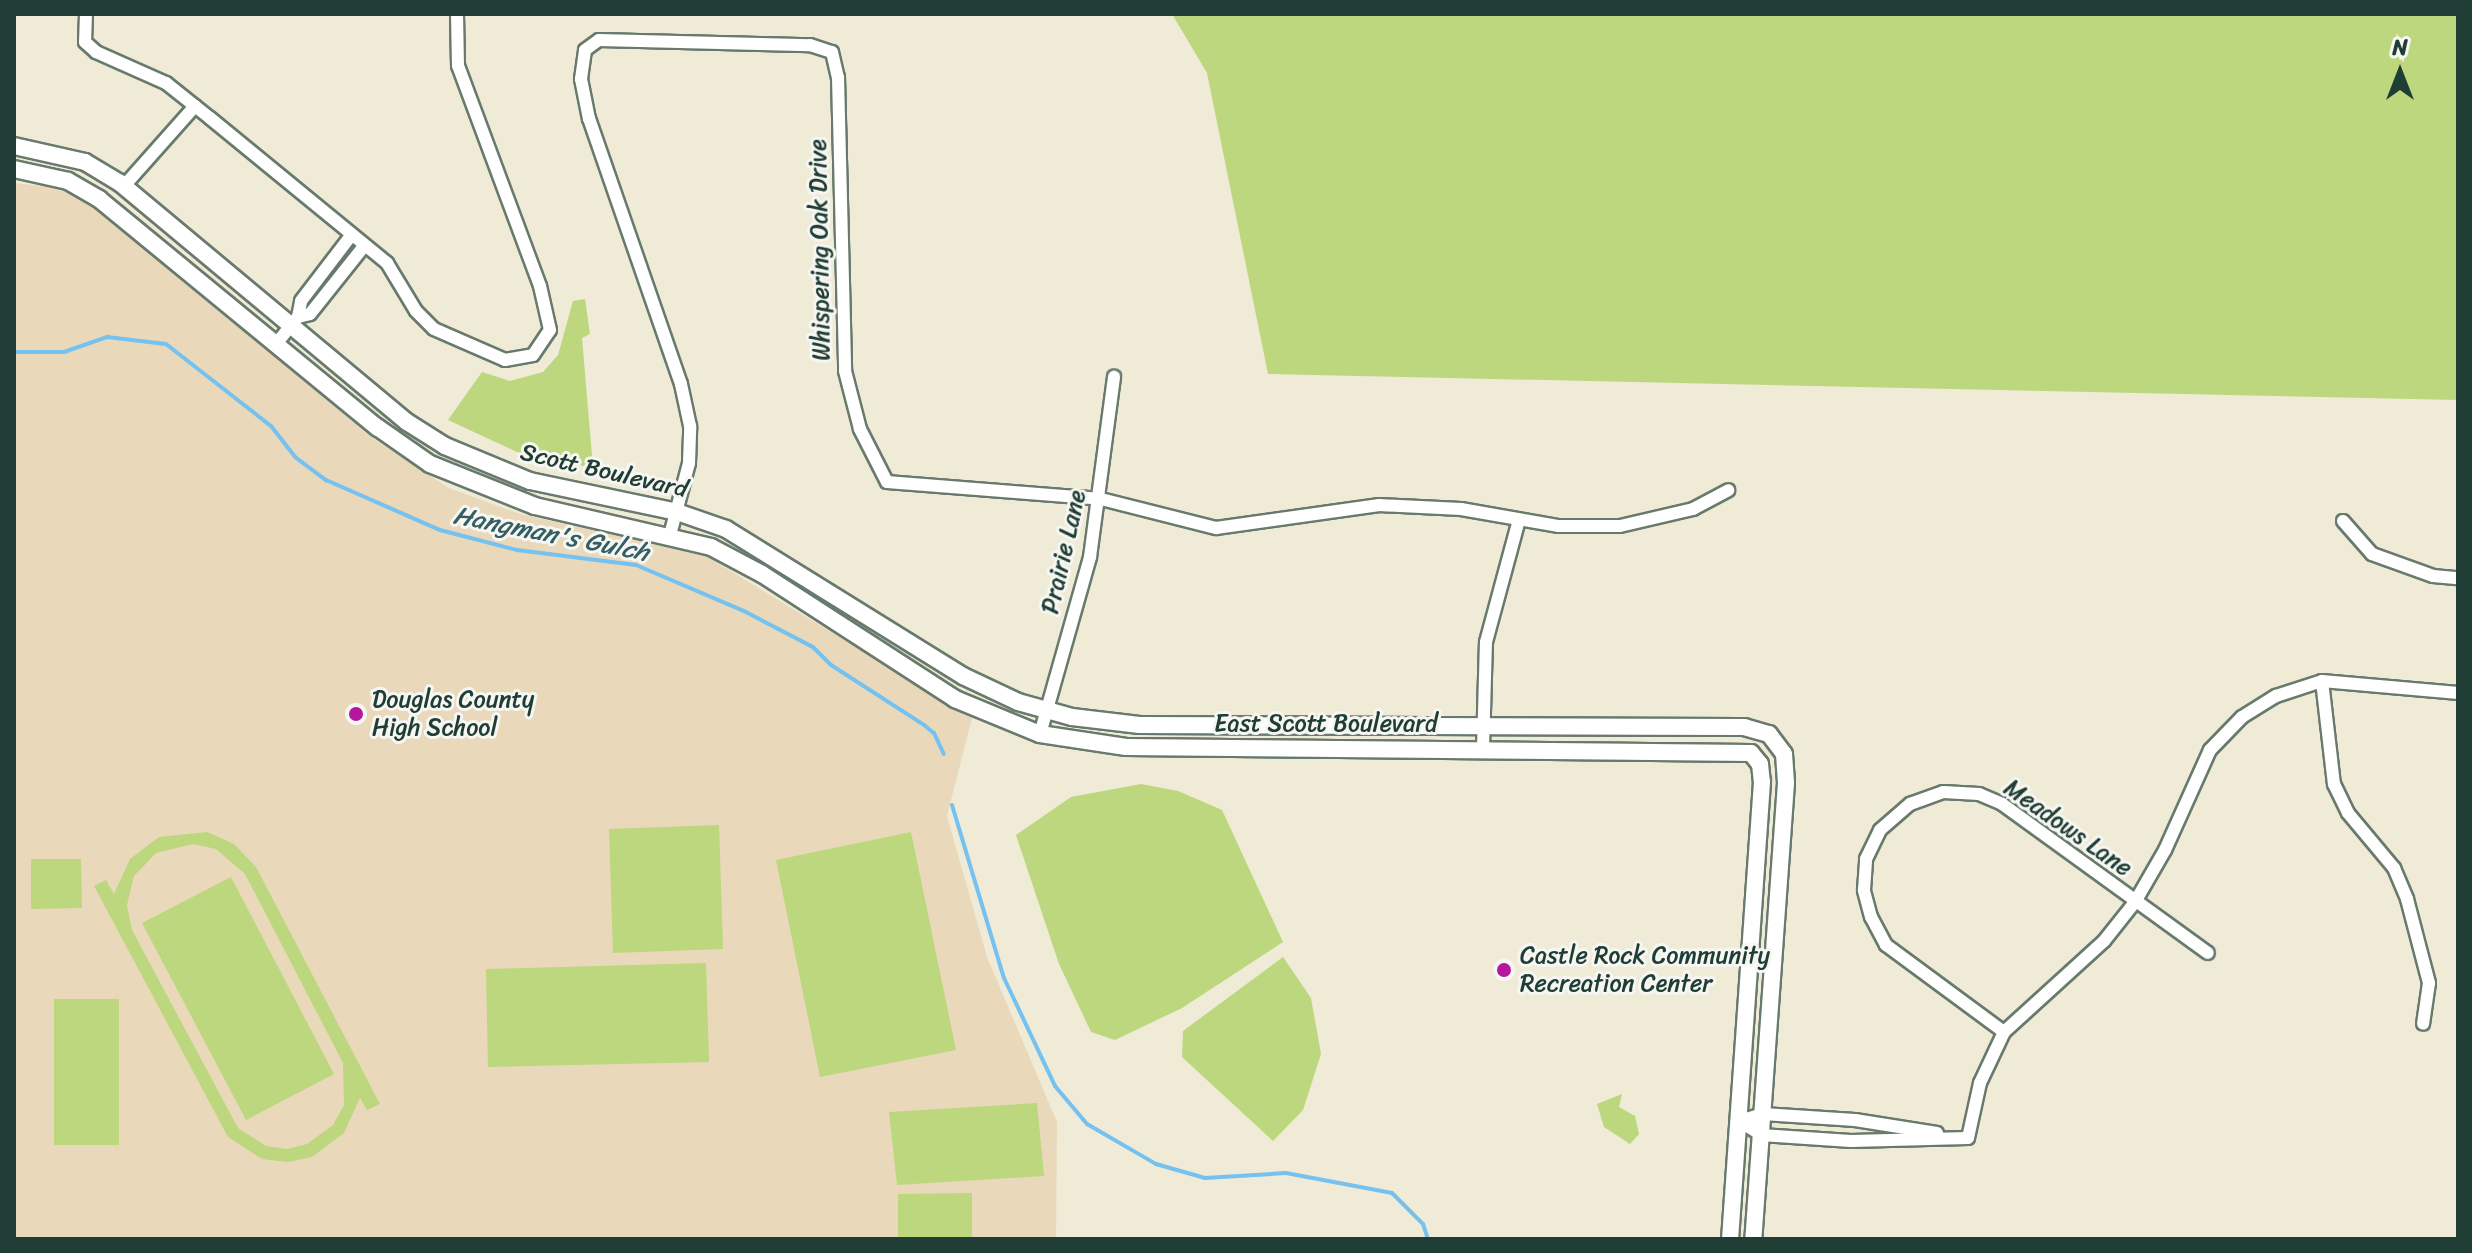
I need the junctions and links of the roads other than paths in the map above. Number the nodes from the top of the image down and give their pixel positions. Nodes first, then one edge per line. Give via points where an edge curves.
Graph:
1 (86, 14) edge
2 (457, 14) edge
3 (195, 106) junction
4 (14, 146) edge
5 (14, 169) edge
6 (124, 186) junction
7 (350, 237) junction
8 (364, 246) junction
9 (294, 321) junction
10 (276, 344) junction
11 (1114, 377) dead end
12 (1728, 490) dead end
13 (1101, 499) junction
14 (677, 512) junction
15 (1519, 520) junction
16 (2343, 521) dead end
17 (670, 535) junction
18 (2458, 578) edge
19 (909, 670) joint
20 (2322, 681) junction
21 (2458, 693) edge
22 (1046, 711) junction
23 (1484, 723) junction
24 (1040, 734) junction
25 (1483, 748) junction
26 (2135, 902) junction
27 (2208, 953) dead end
28 (2423, 1024) dead end
29 (2004, 1032) junction
30 (1763, 1114) junction
31 (1739, 1121) junction
32 (1761, 1135) junction
33 (1968, 1138) junction
34 (1730, 1239) edge
35 (1753, 1239) edge

1 - 3 street via 85,42 96,52 166,83
2 - 8 street via 458,66 540,286 550,330 533,355 505,360 470,349 434,329 416,311 387,263
3 - 6 street
3 - 7 street
4 - 6 street, Scott Boulevard via 85,162
5 - 10 street, Scott Boulevard via 68,181 99,199
6 - 9 street, Scott Boulevard
7 - 8 street
7 - 9 street via 301,301
8 - 9 street via 310,314
9 - 10 street
9 - 14 street, Scott Boulevard via 407,422 463,455 541,484
10 - 17 street, Scott Boulevard via 377,427 451,475 535,506
11 - 13 street, Prairie Lane
12 - 15 street, Whispering Oak Drive via 1693,509 1620,526
13 - 14 street, Whispering Oak Drive via 887,482 868,450 845,371 838,77 832,52 810,45 599,40 585,50 581,79 589,119 681,384 690,426 689,463
13 - 15 street, Whispering Oak Drive via 1216,528 1379,505 1461,509
13 - 22 street, Prairie Lane
14 - 17 street, Whispering Oak Drive
14 - 22 street, Scott Boulevard via 746,538 963,676
15 - 23 street via 1488,632
16 - 18 street via 2372,554 2433,576
17 - 19 street, Scott Boulevard via 711,547 762,574
19 - 24 street, East Scott Boulevard via 981,712
20 - 21 street
20 - 26 street via 2264,703 2210,750
20 - 28 street via 2334,784 2348,813 2394,868 2407,899 2429,983
22 - 23 street, East Scott Boulevard via 1140,725
22 - 24 street, Prairie Lane
23 - 25 street
23 - 30 street, East Scott Boulevard via 1744,727 1776,740 1784,754 1786,783
24 - 25 street, East Scott Boulevard via 1126,747
25 - 31 street, East Scott Boulevard via 1736,749 1756,757 1762,782
26 - 27 street, Meadows Lane
26 - 29 street via 2104,941
26 - 29 street, Meadows Lane via 2002,804 1979,794 1943,792 1910,804 1880,830 1866,859 1864,890 1886,945
29 - 33 street via 1980,1083
30 - 31 street
30 - 32 street
30 - 33 street via 1855,1120
31 - 32 street
31 - 34 street
32 - 33 street via 1851,1141
32 - 35 street

